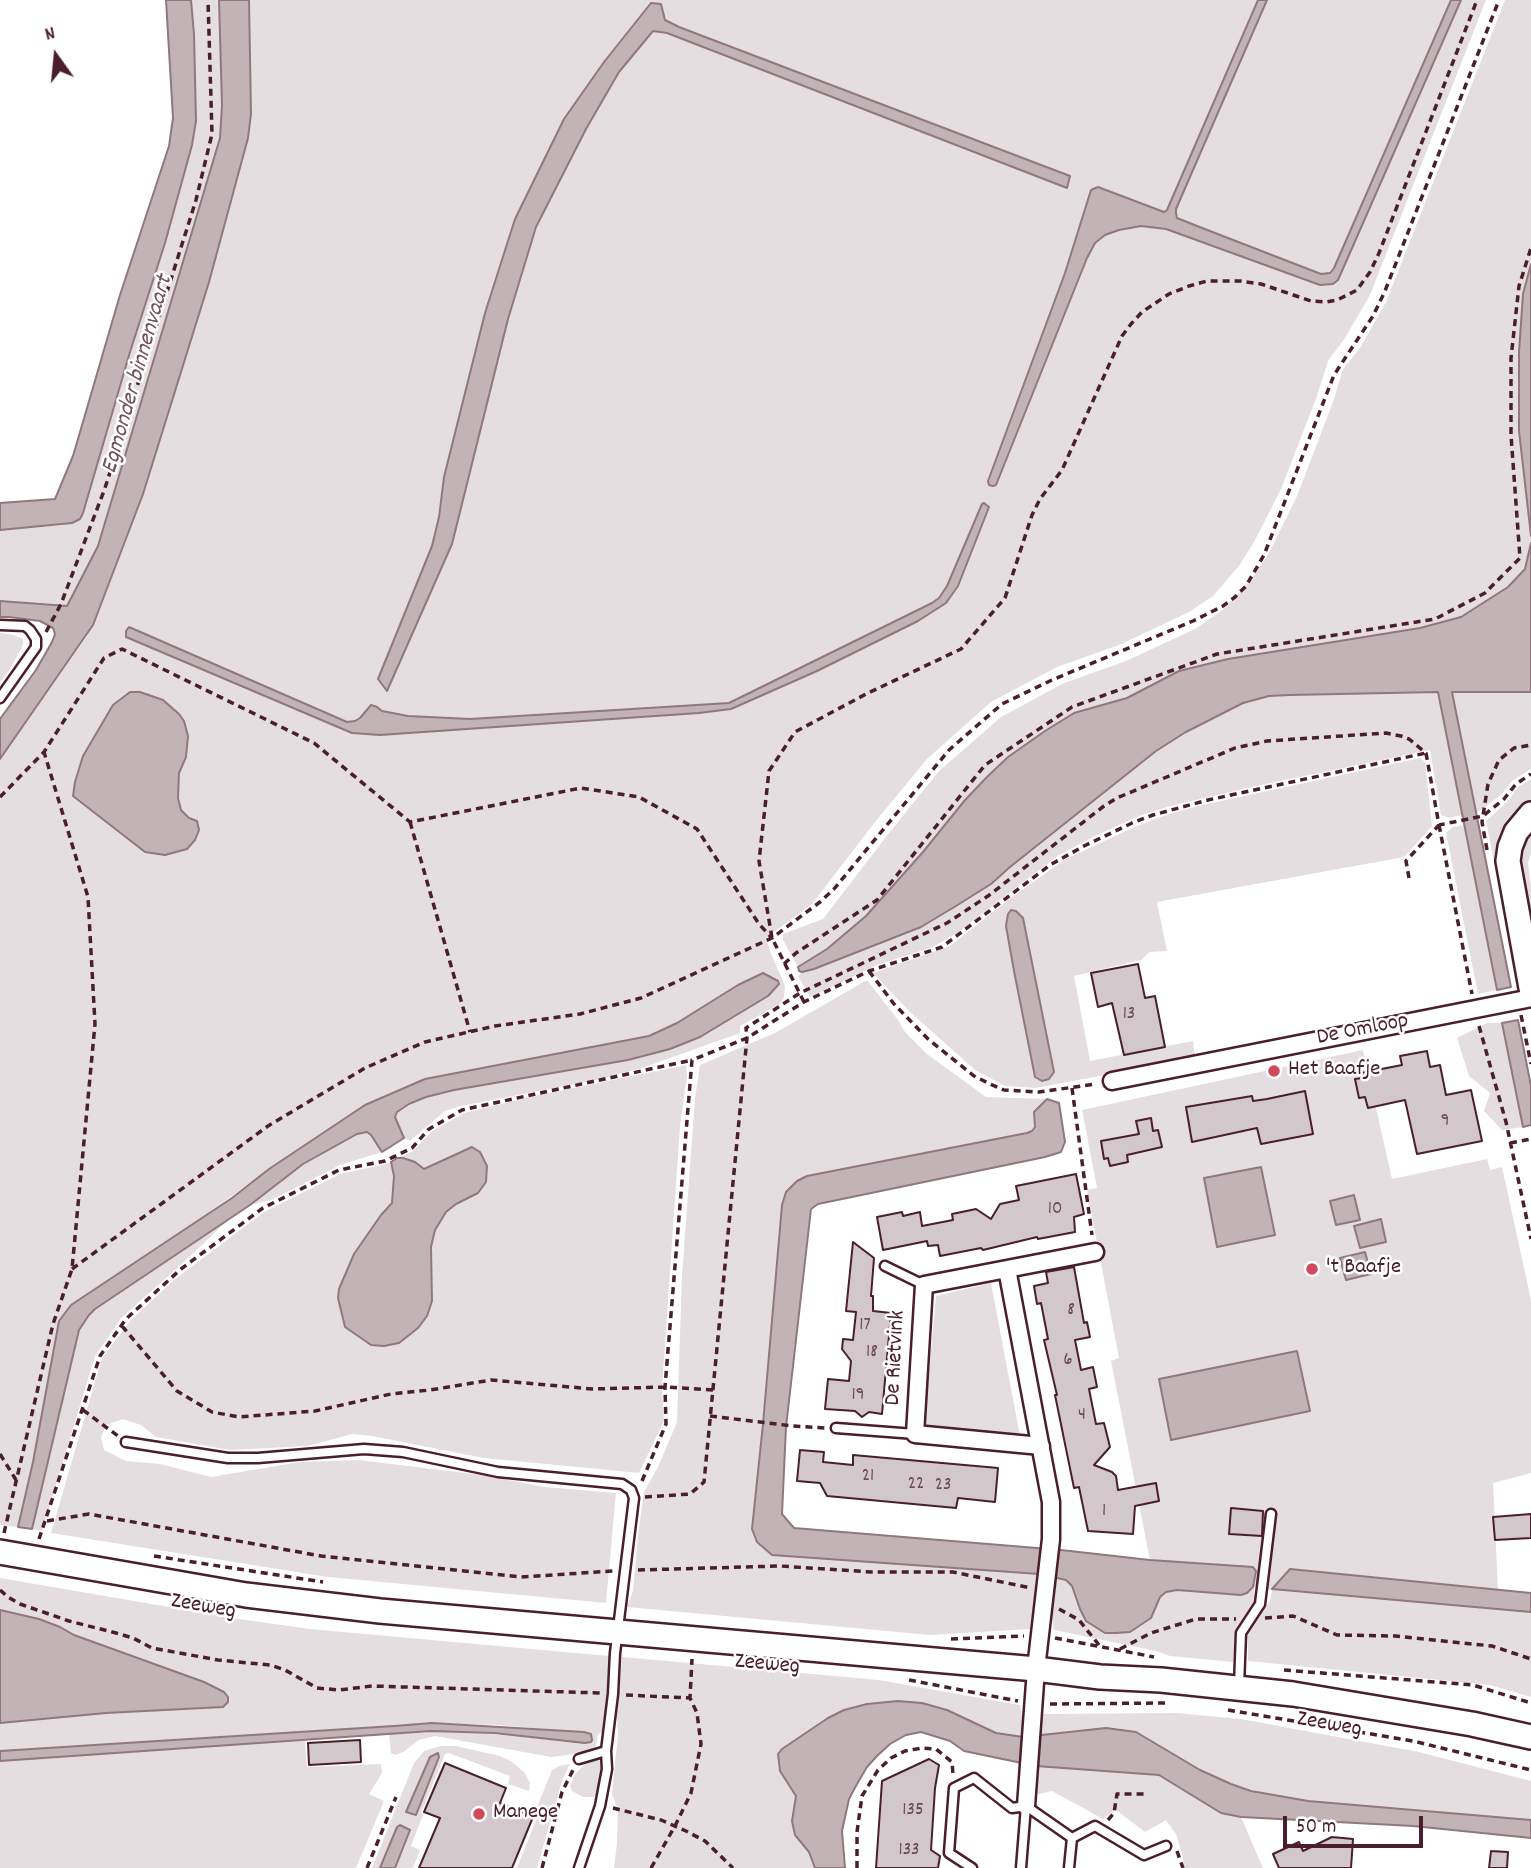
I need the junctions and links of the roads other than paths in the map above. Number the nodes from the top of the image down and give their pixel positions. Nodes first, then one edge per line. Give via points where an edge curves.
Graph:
1 (0, 625) edge
2 (0, 698) edge
3 (1531, 814) edge
4 (1527, 995) edge
5 (1112, 1081) road end
6 (1094, 1252) road end
7 (884, 1266) dead end
8 (1007, 1269) junction
9 (924, 1284) junction
10 (836, 1428) road end
11 (915, 1434) junction
12 (126, 1442) road end
13 (1041, 1446) junction
14 (1271, 1514) dead end
15 (2, 1542) edge
16 (617, 1633) junction
17 (1036, 1670) junction
18 (1239, 1688) junction
19 (1531, 1737) edge
20 (606, 1751) junction
21 (579, 1759) road end
22 (1026, 1806) junction
23 (1072, 1839) junction
24 (1166, 1846) dead end
25 (579, 1868) edge
26 (972, 1868) edge
27 (1021, 1868) edge
28 (1069, 1868) edge

1 - 2 lane via 30,629 36,648
3 - 4 street via 1516,832 1508,861
4 - 5 street, De Omloop
6 - 8 street, De Rietvink
7 - 9 lane, De Rietvink
8 - 9 street, De Rietvink
8 - 13 street
9 - 11 street, De Rietvink
10 - 11 lane
11 - 13 street, De Rietvink
12 - 16 lane via 228,1458 364,1449 403,1452 499,1472 621,1484 635,1498
13 - 17 street via 1051,1502 1050,1547
14 - 18 lane via 1260,1604 1241,1633
15 - 16 street, Zeeweg via 246,1595
16 - 17 street, Zeeweg
16 - 20 lane
17 - 18 street, Zeeweg
17 - 22 street
18 - 19 street, Zeeweg via 1410,1713
20 - 21 lane
20 - 25 lane via 600,1806
22 - 23 lane
22 - 26 lane via 1012,1808 974,1778 954,1788 949,1853
22 - 27 lane
23 - 24 lane via 1096,1826 1144,1855
23 - 28 lane

